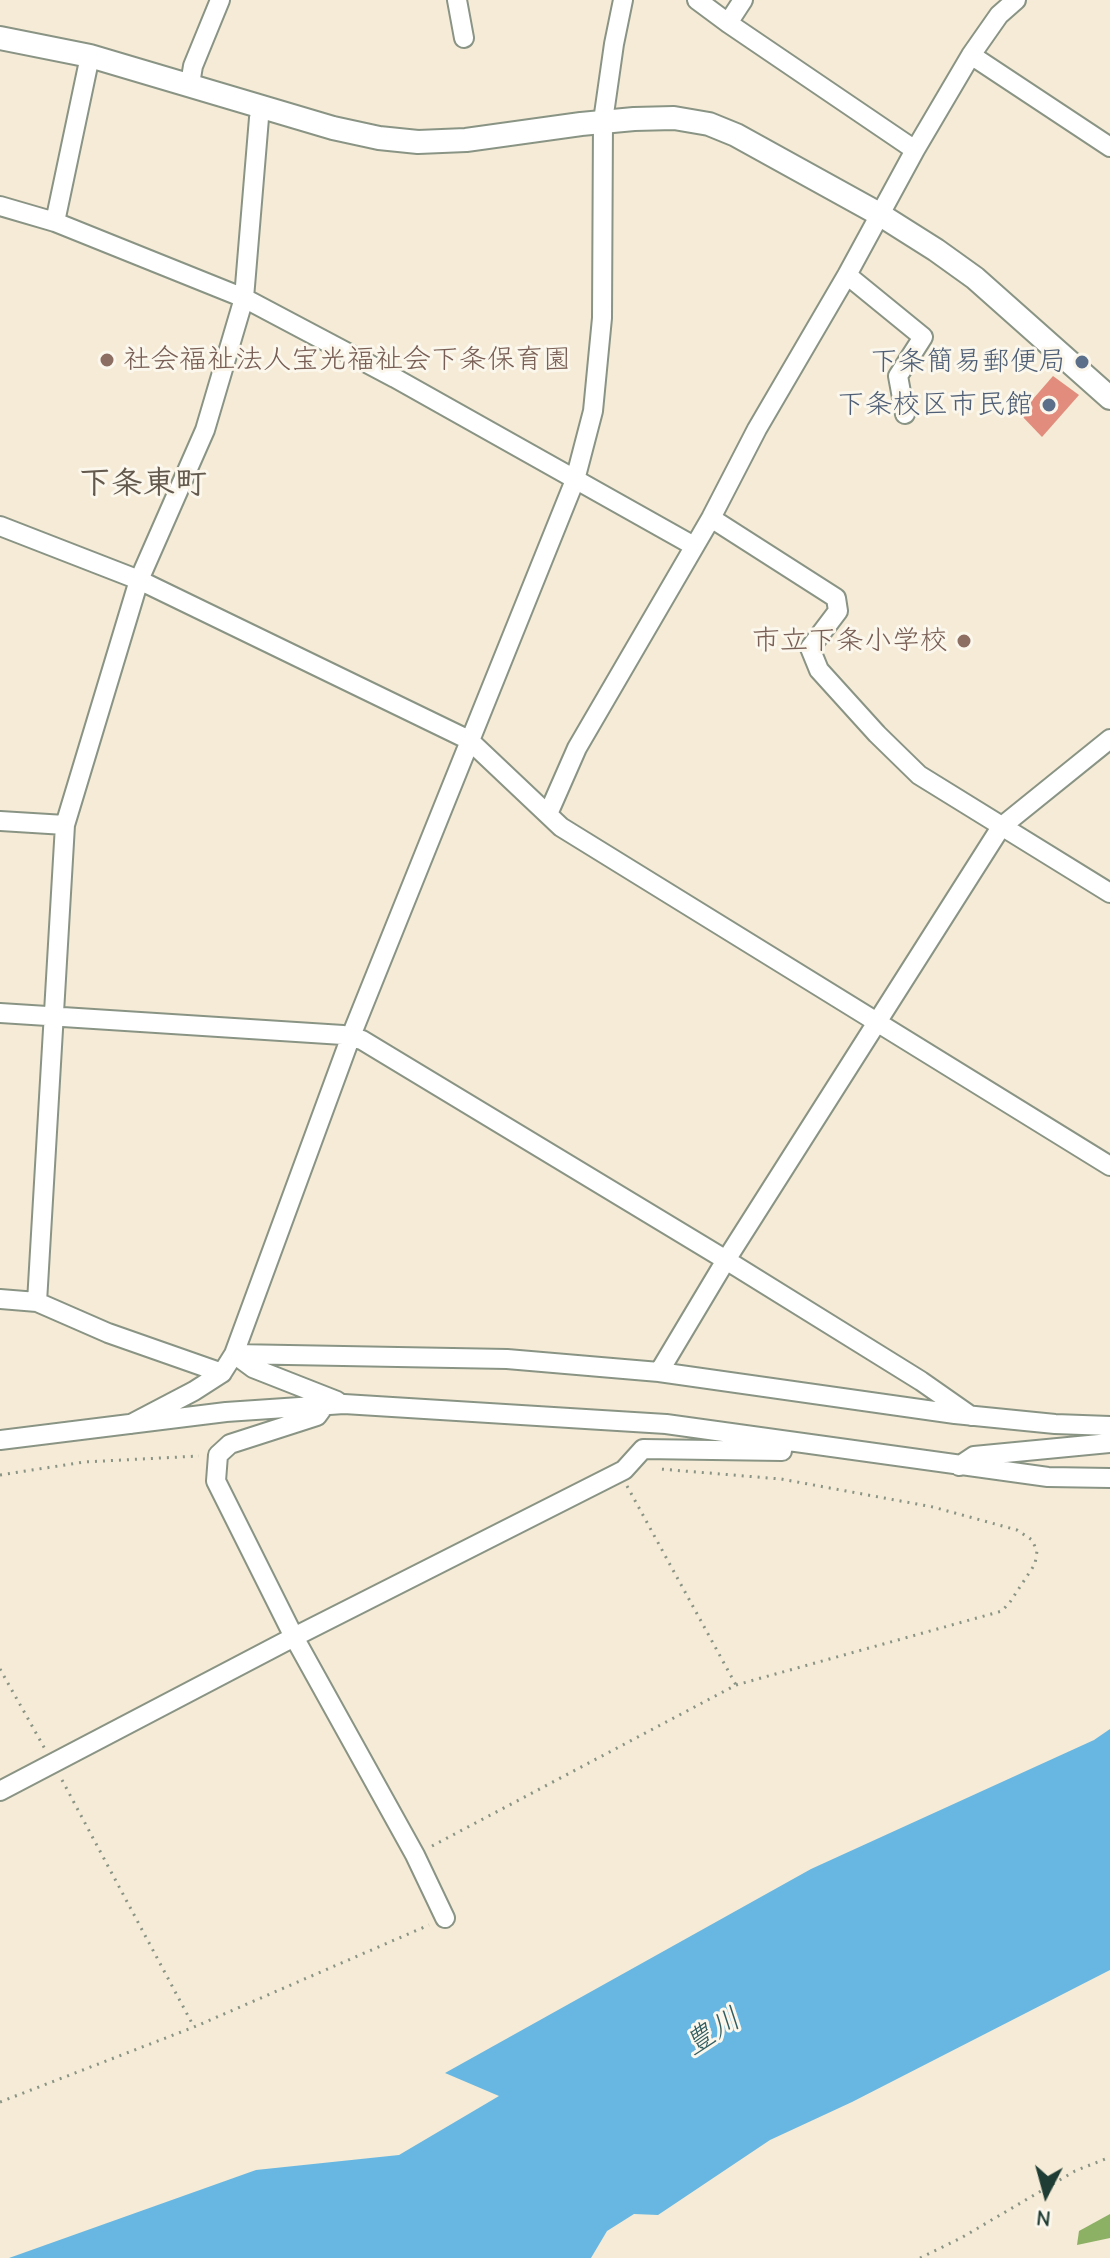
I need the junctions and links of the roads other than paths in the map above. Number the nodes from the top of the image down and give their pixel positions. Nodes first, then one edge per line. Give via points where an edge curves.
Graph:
1 (220, 0) edge
2 (457, 0) edge
3 (623, 0) edge
4 (697, 0) edge
5 (743, 0) edge
6 (1016, 0) edge
7 (728, 23) junction
8 (0, 38) edge
9 (464, 38) dead end
10 (971, 55) junction
11 (90, 56) junction
12 (190, 84) junction
13 (262, 107) junction
14 (603, 121) junction
15 (1110, 147) edge
16 (915, 150) junction
17 (0, 206) edge
18 (879, 214) junction
19 (55, 222) junction
20 (847, 275) junction
21 (244, 298) junction
22 (1110, 398) edge
23 (905, 414) dead end
24 (575, 480) junction
25 (711, 518) junction
26 (0, 526) edge
27 (694, 546) junction
28 (139, 580) junction
29 (1110, 739) edge
30 (469, 740) junction
31 (548, 814) junction
32 (0, 821) edge
33 (65, 825) junction
34 (1001, 827) junction
35 (1110, 893) edge
36 (0, 1013) edge
37 (53, 1016) junction
38 (876, 1023) junction
39 (351, 1036) junction
40 (1110, 1166) edge
41 (726, 1260) junction
42 (0, 1299) edge
43 (37, 1302) junction
44 (234, 1354) junction
45 (659, 1372) junction
46 (222, 1373) junction
47 (335, 1405) junction
48 (971, 1416) junction
49 (131, 1424) junction
50 (1110, 1426) edge
51 (0, 1440) edge
52 (1110, 1443) edge
53 (812, 1445) junction
54 (959, 1466) junction
55 (1110, 1478) edge
56 (294, 1637) junction
57 (0, 1791) edge
58 (445, 1918) road end

1 - 12 street
2 - 9 street
3 - 14 street
4 - 7 street
5 - 7 street
6 - 10 street
7 - 16 street
8 - 11 street
10 - 15 street
10 - 16 street
11 - 12 street
11 - 19 street
12 - 13 street
13 - 14 street via 333,128 418,142
13 - 21 street
14 - 18 street via 674,118 709,124
14 - 24 street via 602,318 593,411
16 - 18 street
17 - 19 street
18 - 20 street
18 - 22 street via 975,278
19 - 21 street
20 - 23 street via 923,337 898,376
20 - 25 street
21 - 24 street
21 - 28 street via 205,430
24 - 27 street
24 - 30 street
25 - 27 street
25 - 34 street via 836,598 838,611 810,648 819,670 919,775
26 - 28 street
27 - 31 street via 577,748
28 - 30 street
28 - 33 street
29 - 34 street
30 - 31 street
30 - 39 street
31 - 38 street
32 - 33 street
33 - 37 street
34 - 35 street
34 - 38 street
36 - 37 street
37 - 39 street
37 - 43 street
38 - 40 street
38 - 41 street
39 - 41 street
39 - 44 street
41 - 45 street
41 - 48 street
42 - 43 street
43 - 46 street
44 - 45 street via 507,1359
44 - 46 street
44 - 47 street
45 - 48 street
46 - 49 street
47 - 49 street
47 - 53 street via 666,1424
47 - 56 street via 317,1416 230,1444 218,1455 216,1481
48 - 50 street
49 - 51 street
52 - 54 street via 974,1456
53 - 54 street
53 - 56 street via 783,1451 643,1449 624,1470
54 - 55 street
56 - 57 street
56 - 58 street

